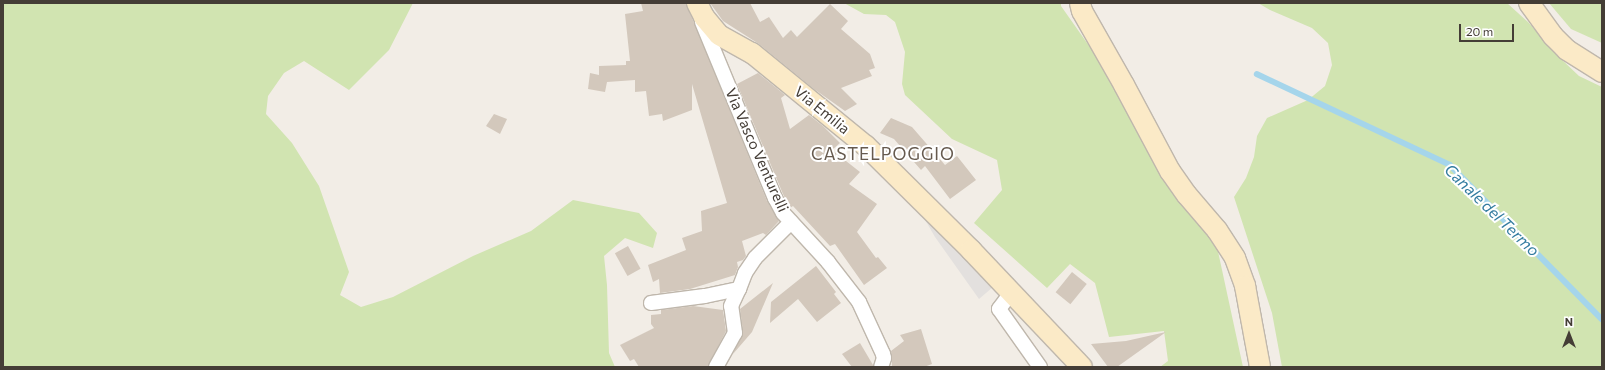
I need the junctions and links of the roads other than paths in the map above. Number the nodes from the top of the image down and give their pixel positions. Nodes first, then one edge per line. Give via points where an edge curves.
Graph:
1 (696, 3) edge
2 (1080, 3) edge
3 (1529, 3) edge
4 (1602, 72) edge
5 (791, 222) junction
6 (739, 289) junction
7 (1011, 293) junction
8 (651, 303) dead end
9 (716, 367) edge
10 (881, 367) edge
11 (1040, 367) edge
12 (1082, 367) edge
13 (1260, 367) edge

1 - 5 street, Via Vasco Venturelli via 775,198
1 - 7 main road, Via Emilia via 719,34 752,53 866,146
2 - 13 main road via 1082,12 1170,171 1217,230 1235,258 1245,286
3 - 4 main road via 1566,50
5 - 6 street via 755,258 745,273
5 - 10 street, Via Vasco Venturelli via 828,262 859,302 884,358
6 - 8 street
6 - 9 street via 732,306 735,333
7 - 11 street via 999,308
7 - 12 main road, Via Emilia

